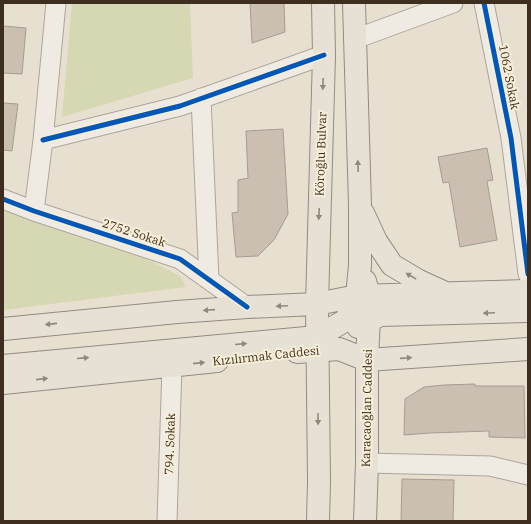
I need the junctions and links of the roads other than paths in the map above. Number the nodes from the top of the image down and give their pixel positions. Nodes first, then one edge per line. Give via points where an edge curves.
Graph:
1 (56, 3) edge
2 (323, 3) edge
3 (354, 3) edge
4 (453, 3) edge
5 (484, 3) edge
6 (355, 39) junction
7 (324, 55) junction
8 (201, 98) junction
9 (43, 140) junction
10 (3, 199) edge
11 (360, 205) junction
12 (34, 211) junction
13 (528, 274) edge
14 (209, 280) junction
15 (528, 291) edge
16 (446, 293) junction
17 (363, 296) junction
18 (317, 304) junction
19 (247, 307) junction
20 (528, 312) edge
21 (369, 321) junction
22 (3, 329) edge
23 (317, 344) junction
24 (339, 349) junction
25 (528, 349) edge
26 (367, 360) junction
27 (3, 366) edge
28 (172, 366) junction
29 (318, 380) junction
30 (3, 383) edge
31 (367, 464) junction
32 (528, 475) edge
33 (167, 521) edge
34 (318, 521) edge
35 (364, 521) edge

1 - 9 street
2 - 7 main road, Köroğlu Bulvar
3 - 6 main road
4 - 6 street
5 - 13 street, 1062 Sokak via 511,138
11 -> 6 main road
7 - 8 street
7 -> 18 main road, Köroğlu Bulvar
8 - 9 street via 180,106
8 - 14 street
9 - 12 street
10 - 12 street, 2752 Sokak
16 -> 11 main road via 392,265 376,241
11 - 17 main road, Karacaoğlan Caddesi
12 - 14 street, 2752 Sokak via 180,259
14 - 19 street, 2752 Sokak
15 - 16 main road
16 - 17 main road
17 - 18 main road
17 - 21 main road, Karacaoğlan Caddesi
17 - 23 main road via 346,320
18 -> 19 main road
18 - 23 main road
19 -> 22 main road
20 -> 21 main road via 380,315
21 - 24 main road via 351,330
21 - 26 main road, Karacaoğlan Caddesi
23 - 24 main road, Kızılırmak Caddesi
27 -> 23 main road
28 -> 23 main road, Kızılırmak Caddesi
23 - 29 main road
24 - 26 main road, Kızılırmak Caddesi
24 - 29 main road
26 -> 25 main road, Kızılırmak Caddesi
26 - 31 main road, Karacaoğlan Caddesi
30 -> 28 main road, Kızılırmak Caddesi
28 - 33 street, 794. Sokak
29 -> 34 main road
31 - 32 street via 490,466
31 - 35 main road, Karacaoğlan Caddesi

